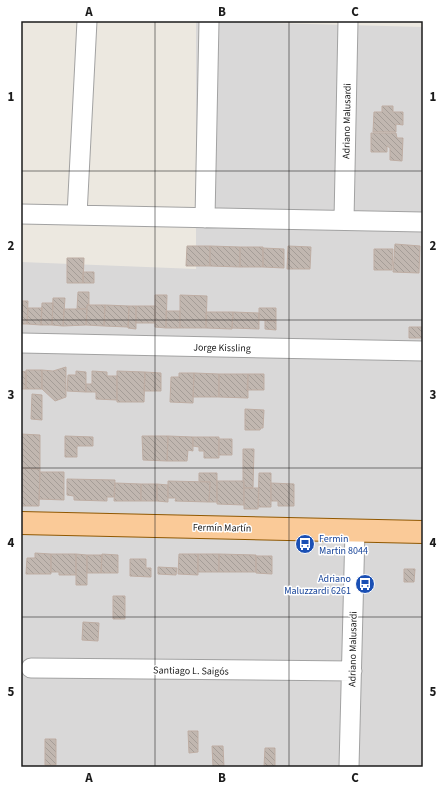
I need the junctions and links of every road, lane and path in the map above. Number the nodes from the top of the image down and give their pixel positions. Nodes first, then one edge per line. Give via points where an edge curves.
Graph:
1 (87, 21) edge
2 (209, 21) edge
3 (348, 21) edge
4 (21, 214) edge
5 (77, 215) junction
6 (206, 218) junction
7 (344, 220) junction
8 (423, 222) edge
9 (21, 343) edge
10 (423, 351) edge
11 (21, 523) edge
12 (355, 530) junction
13 (423, 532) edge
14 (31, 668) dead end
15 (352, 671) junction
16 (349, 767) edge

1 - 5 street
2 - 6 street
3 - 7 street, Adriano Malusardi
4 - 5 street
5 - 6 street
6 - 7 street
7 - 8 street
9 - 10 street, Jorge Kissling
11 - 12 main road, Fermín Martín
12 - 13 main road, Fermín Martín
12 - 15 street, Adriano Malusardi
14 - 15 street, Santiago L. Saigós
15 - 16 street, Adriano Malusardi

